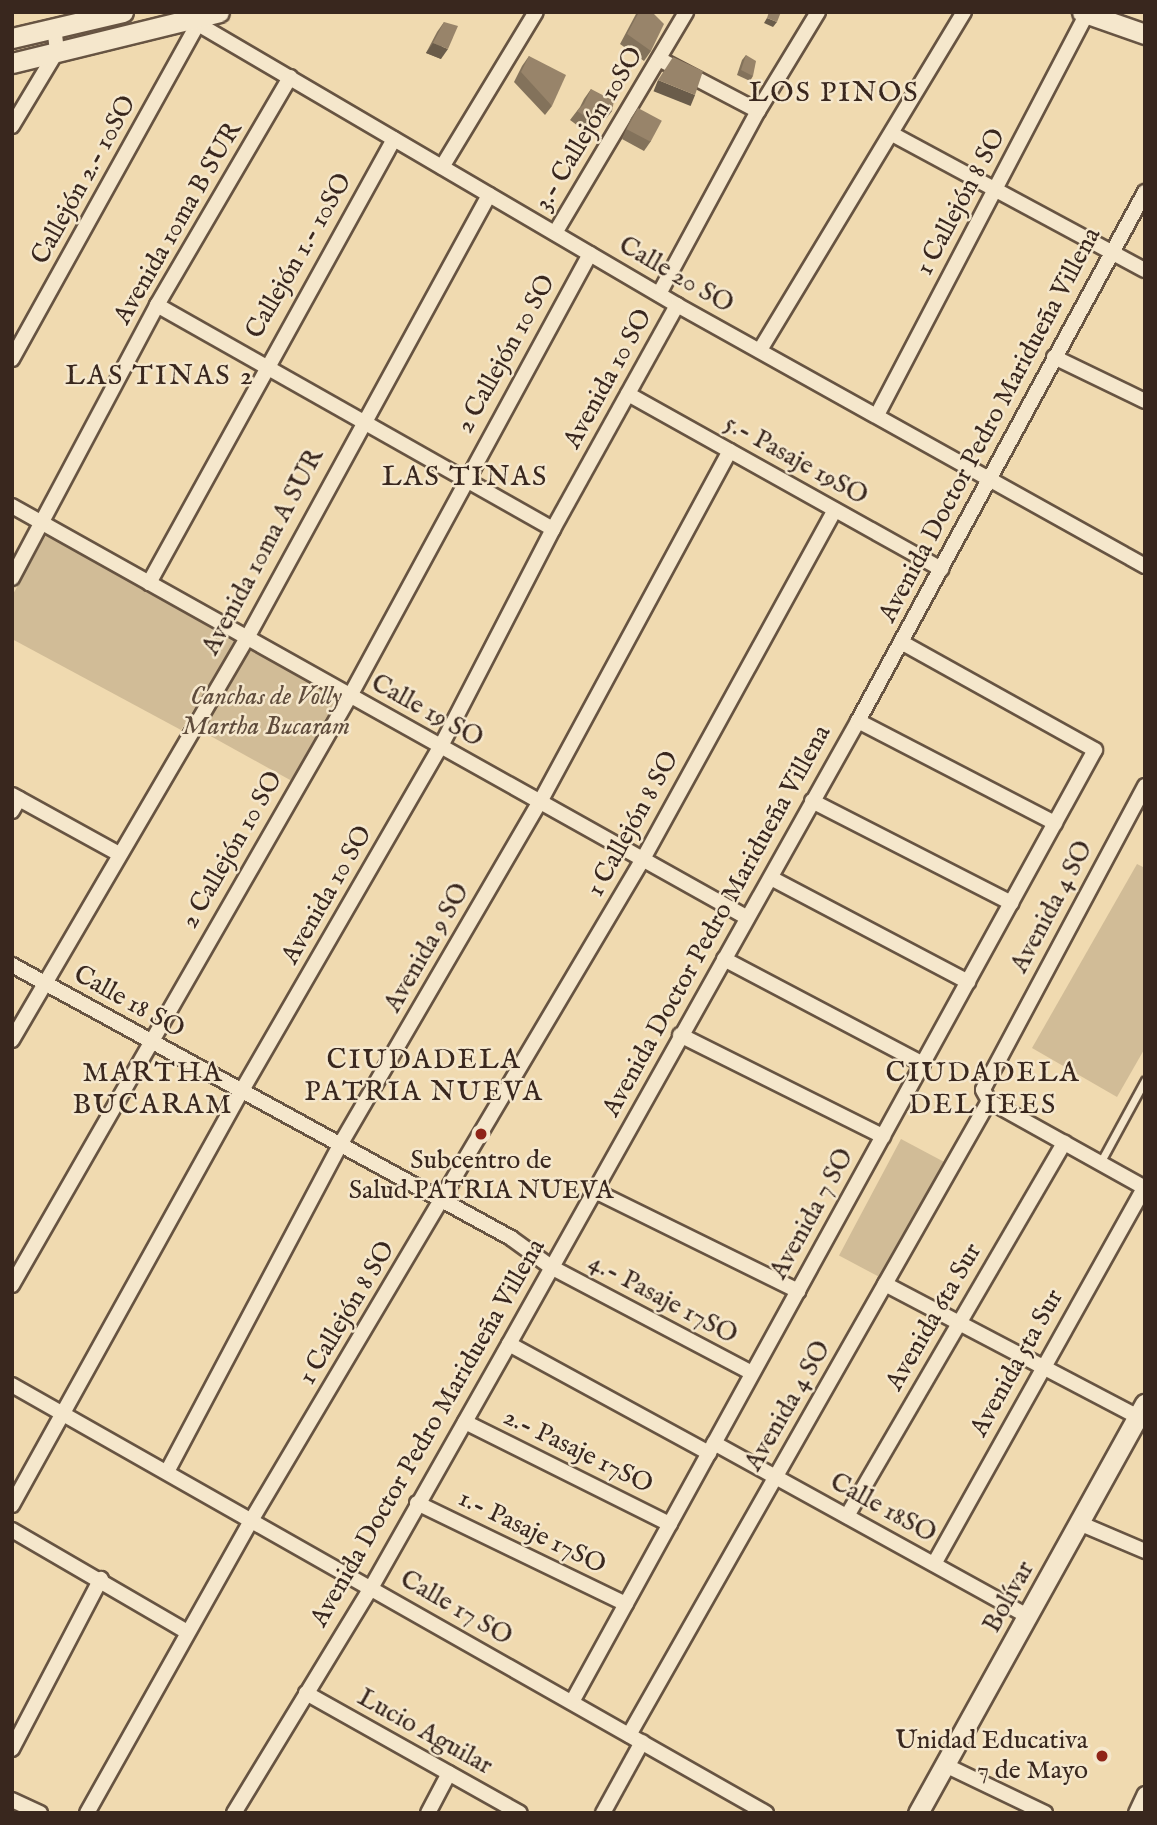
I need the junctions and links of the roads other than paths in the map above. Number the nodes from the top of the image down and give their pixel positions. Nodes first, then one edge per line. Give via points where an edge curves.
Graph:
1 (123, 12) edge
2 (219, 12) edge
3 (536, 12) edge
4 (686, 12) edge
5 (818, 12) edge
6 (964, 12) edge
7 (1086, 13) edge
8 (195, 18) edge
9 (54, 28) junction
10 (1145, 34) edge
11 (12, 38) edge
12 (57, 51) junction
13 (659, 58) junction
14 (12, 63) edge
15 (290, 77) junction
16 (758, 111) junction
17 (12, 126) edge
18 (892, 134) junction
19 (394, 139) junction
20 (442, 167) junction
21 (994, 190) junction
22 (1145, 192) edge
23 (489, 195) junction
24 (555, 233) junction
25 (1109, 252) junction
26 (590, 254) junction
27 (1145, 270) edge
28 (659, 295) junction
29 (157, 305) junction
30 (677, 305) junction
31 (761, 350) junction
32 (1054, 357) junction
33 (12, 359) edge
34 (265, 366) junction
35 (628, 394) junction
36 (1145, 401) edge
37 (877, 415) junction
38 (362, 420) junction
39 (730, 451) junction
40 (465, 478) junction
41 (988, 479) junction
42 (12, 506) edge
43 (835, 510) junction
44 (44, 525) junction
45 (553, 529) junction
46 (1145, 566) edge
47 (941, 569) junction
48 (12, 578) edge
49 (149, 583) junction
50 (247, 638) junction
51 (901, 642) junction
52 (350, 696) junction
53 (858, 721) junction
54 (441, 746) junction
55 (1145, 786) edge
56 (812, 801) junction
57 (15, 802) edge
58 (540, 802) junction
59 (1055, 823) junction
60 (117, 853) junction
61 (643, 859) junction
62 (771, 878) junction
63 (1011, 903) junction
64 (746, 917) junction
65 (724, 959) junction
66 (12, 965) edge
67 (968, 982) junction
68 (44, 983) junction
69 (680, 1035) junction
70 (12, 1040) edge
71 (149, 1041) junction
72 (923, 1064) junction
73 (1145, 1080) edge
74 (242, 1091) junction
75 (986, 1096) junction
76 (883, 1136) junction
77 (1064, 1143) junction
78 (340, 1145) junction
79 (1100, 1163) junction
80 (1144, 1188) edge
81 (593, 1190) junction
82 (443, 1201) junction
83 (551, 1267) junction
84 (886, 1284) junction
85 (12, 1285) edge
86 (798, 1291) junction
87 (959, 1323) junction
88 (509, 1344) junction
89 (1042, 1367) junction
90 (752, 1373) junction
91 (12, 1385) edge
92 (1141, 1411) edge
93 (63, 1414) junction
94 (465, 1422) junction
95 (711, 1448) junction
96 (168, 1470) junction
97 (776, 1477) junction
98 (418, 1503) junction
99 (12, 1505) edge
100 (847, 1516) junction
101 (252, 1519) junction
102 (1079, 1523) junction
103 (670, 1524) junction
104 (12, 1531) edge
105 (1145, 1551) edge
106 (934, 1564) junction
107 (101, 1579) junction
108 (371, 1588) junction
109 (626, 1604) junction
110 (1029, 1616) junction
111 (187, 1632) junction
112 (306, 1693) junction
113 (572, 1702) junction
114 (635, 1738) junction
115 (12, 1749) edge
116 (945, 1765) junction
117 (449, 1773) junction
118 (1145, 1794) edge
119 (12, 1800) edge
120 (40, 1813) edge
121 (87, 1813) edge
122 (234, 1813) edge
123 (428, 1813) edge
124 (520, 1813) edge
125 (603, 1813) edge
126 (766, 1813) edge
127 (918, 1813) edge
128 (1045, 1813) edge
129 (1136, 1813) edge

1 - 9 street
2 - 8 street
3 - 20 street
4 - 13 street, 3.- Callejón 10SO
5 - 16 street
6 - 18 street
7 - 10 street
7 - 21 street, 1 Callejón 8 SO
8 - 12 street
8 - 15 street, Calle 20 SO
8 - 33 street, Callejón 2.- 10SO
9 - 11 street
9 - 12 street
12 - 14 street
12 - 17 street
13 - 16 street
13 - 24 street, 3.- Callejón 10SO
15 - 19 street, Calle 20 SO
15 - 29 street, Avenida 10ma B SUR
16 - 28 street
18 - 21 street
18 - 31 street
19 - 20 street, Calle 20 SO
19 - 34 street, Callejón 1.- 10SO
20 - 23 street, Calle 20 SO
21 - 25 street
21 - 37 street, 1 Callejón 8 SO
22 - 25 street, Avenida Doctor Pedro Maridueña Villena
23 - 24 street, Calle 20 SO
23 - 38 street, Avenida 10ma A SUR
24 - 26 street, Calle 20 SO
25 - 27 street
25 - 32 street, Avenida Doctor Pedro Maridueña Villena
26 - 28 street, Calle 20 SO
26 - 40 street, 2 Callejón 10 SO
28 - 30 street, Calle 20 SO
29 - 34 street
29 - 44 street, Avenida 10ma B SUR
30 - 31 street, Calle 20 SO
30 - 35 street, Avenida 10 SO
31 - 37 street, Calle 20 SO
32 - 36 street
32 - 41 street, Avenida Doctor Pedro Maridueña Villena
34 - 38 street
34 - 49 street, Callejón 1.- 10SO
35 - 39 street, 5.- Pasaje 19SO
35 - 45 street, Avenida 10 SO
37 - 41 street, Calle 20 SO
38 - 40 street
38 - 50 street, Avenida 10ma A SUR
39 - 43 street, 5.- Pasaje 19SO
39 - 58 street, Avenida 9 SO
40 - 45 street
40 - 52 street, 2 Callejón 10 SO
41 - 46 street, Calle 20 SO
41 - 47 street, Avenida Doctor Pedro Maridueña Villena
42 - 44 street, Calle 19 SO
43 - 47 street, 5.- Pasaje 19SO
43 - 61 street, 1 Callejón 8 SO
44 - 48 street, Avenida 10ma B SUR
44 - 49 street, Calle 19 SO
45 - 54 street, Avenida 10 SO
47 - 51 street, Avenida Doctor Pedro Maridueña Villena
49 - 50 street, Calle 19 SO
50 - 52 street, Calle 19 SO
50 - 60 street, Avenida 10ma A SUR
51 - 53 street, Avenida Doctor Pedro Maridueña Villena
51 - 59 street, Avenida 7 SO via 1095,750
52 - 54 street, Calle 19 SO
52 - 71 street, 2 Callejón 10 SO
53 - 56 street, Avenida Doctor Pedro Maridueña Villena
53 - 59 street
54 - 58 street, Calle 19 SO
54 - 74 street, Avenida 10 SO
55 - 75 street, Avenida 4 SO
56 - 62 street, Avenida Doctor Pedro Maridueña Villena
56 - 63 street
57 - 60 street
58 - 61 street, Calle 19 SO
58 - 78 street, Avenida 9 SO
59 - 63 street, Avenida 7 SO
60 - 68 street, Avenida 10ma A SUR
61 - 64 street, Calle 19 SO
61 - 82 street, 1 Callejón 8 SO
62 - 64 street, Avenida Doctor Pedro Maridueña Villena
62 - 67 street
63 - 67 street, Avenida 7 SO
64 - 65 street, Avenida Doctor Pedro Maridueña Villena
65 - 69 street, Avenida Doctor Pedro Maridueña Villena
65 - 72 street
66 - 68 street, Calle 18 SO
67 - 72 street, Avenida 7 SO
68 - 70 street, Avenida 10ma A SUR
68 - 71 street, Calle 18 SO
69 - 76 street
69 - 81 street, Avenida Doctor Pedro Maridueña Villena
71 - 74 street, Calle 18 SO
71 - 85 street, 2 Callejón 10 SO
72 - 76 street, Avenida 7 SO
73 - 79 lane
74 - 78 street, Calle 18 SO
74 - 93 street, Avenida 10 SO
75 - 77 street
75 - 84 street, Avenida 4 SO
76 - 86 street, Avenida 7 SO
77 - 79 street
77 - 87 street, Avenida 6ta Sur
78 - 82 street, Calle 18 SO
78 - 96 street, Avenida 9 SO
79 - 80 street
80 - 89 street, Avenida 5ta Sur
81 - 83 street, Avenida Doctor Pedro Maridueña Villena
81 - 86 street
82 - 83 street, Calle 18 SO via 511,1238
82 - 101 street, 1 Callejón 8 SO
83 - 88 street, Avenida Doctor Pedro Maridueña Villena
83 - 90 street, 4.- Pasaje 17SO
84 - 87 street
84 - 97 street, Avenida 4 SO
86 - 90 street, Avenida 7 SO
87 - 89 street
87 - 100 street, Avenida 6ta Sur
88 - 94 street, Avenida Doctor Pedro Maridueña Villena
88 - 95 street, Calle 18SO
89 - 92 street
89 - 106 street, Avenida 5ta Sur
90 - 95 street, Avenida 7 SO
91 - 93 street, Calle 17 SO
92 - 102 street, Bolívar
93 - 96 street, Calle 17 SO
93 - 99 street, Avenida 10 SO
94 - 98 street, Avenida Doctor Pedro Maridueña Villena
94 - 103 street, 2.- Pasaje 17SO
95 - 97 street, Calle 18SO
95 - 103 street, Avenida 7 SO
96 - 101 street, Calle 17 SO
97 - 100 street, Calle 18SO
97 - 114 street, Avenida 4 SO
98 - 108 street, Avenida Doctor Pedro Maridueña Villena
98 - 109 street, 1.- Pasaje 17SO
100 - 106 street, Calle 18SO
101 - 108 street, Calle 17 SO
101 - 111 street, 1 Callejón 8 SO
102 - 105 street
102 - 110 street, Bolívar
103 - 109 street, Avenida 7 SO
104 - 107 street
106 - 110 street, Calle 18SO
107 - 111 street
107 - 115 street
108 - 112 street, Avenida Doctor Pedro Maridueña Villena
108 - 113 street, Calle 17 SO
109 - 113 street, Avenida 7 SO
110 - 116 street, Bolívar
111 - 121 street, 1 Callejón 8 SO
112 - 117 street, Lucio Aguilar
112 - 122 street, Avenida Doctor Pedro Maridueña Villena
113 - 114 street, Calle 17 SO
114 - 125 street, Avenida 4 SO
114 - 126 street, Calle 17 SO
116 - 127 street, Bolívar
116 - 128 street
117 - 123 street
117 - 124 street, Lucio Aguilar
118 - 129 street
119 - 120 street

